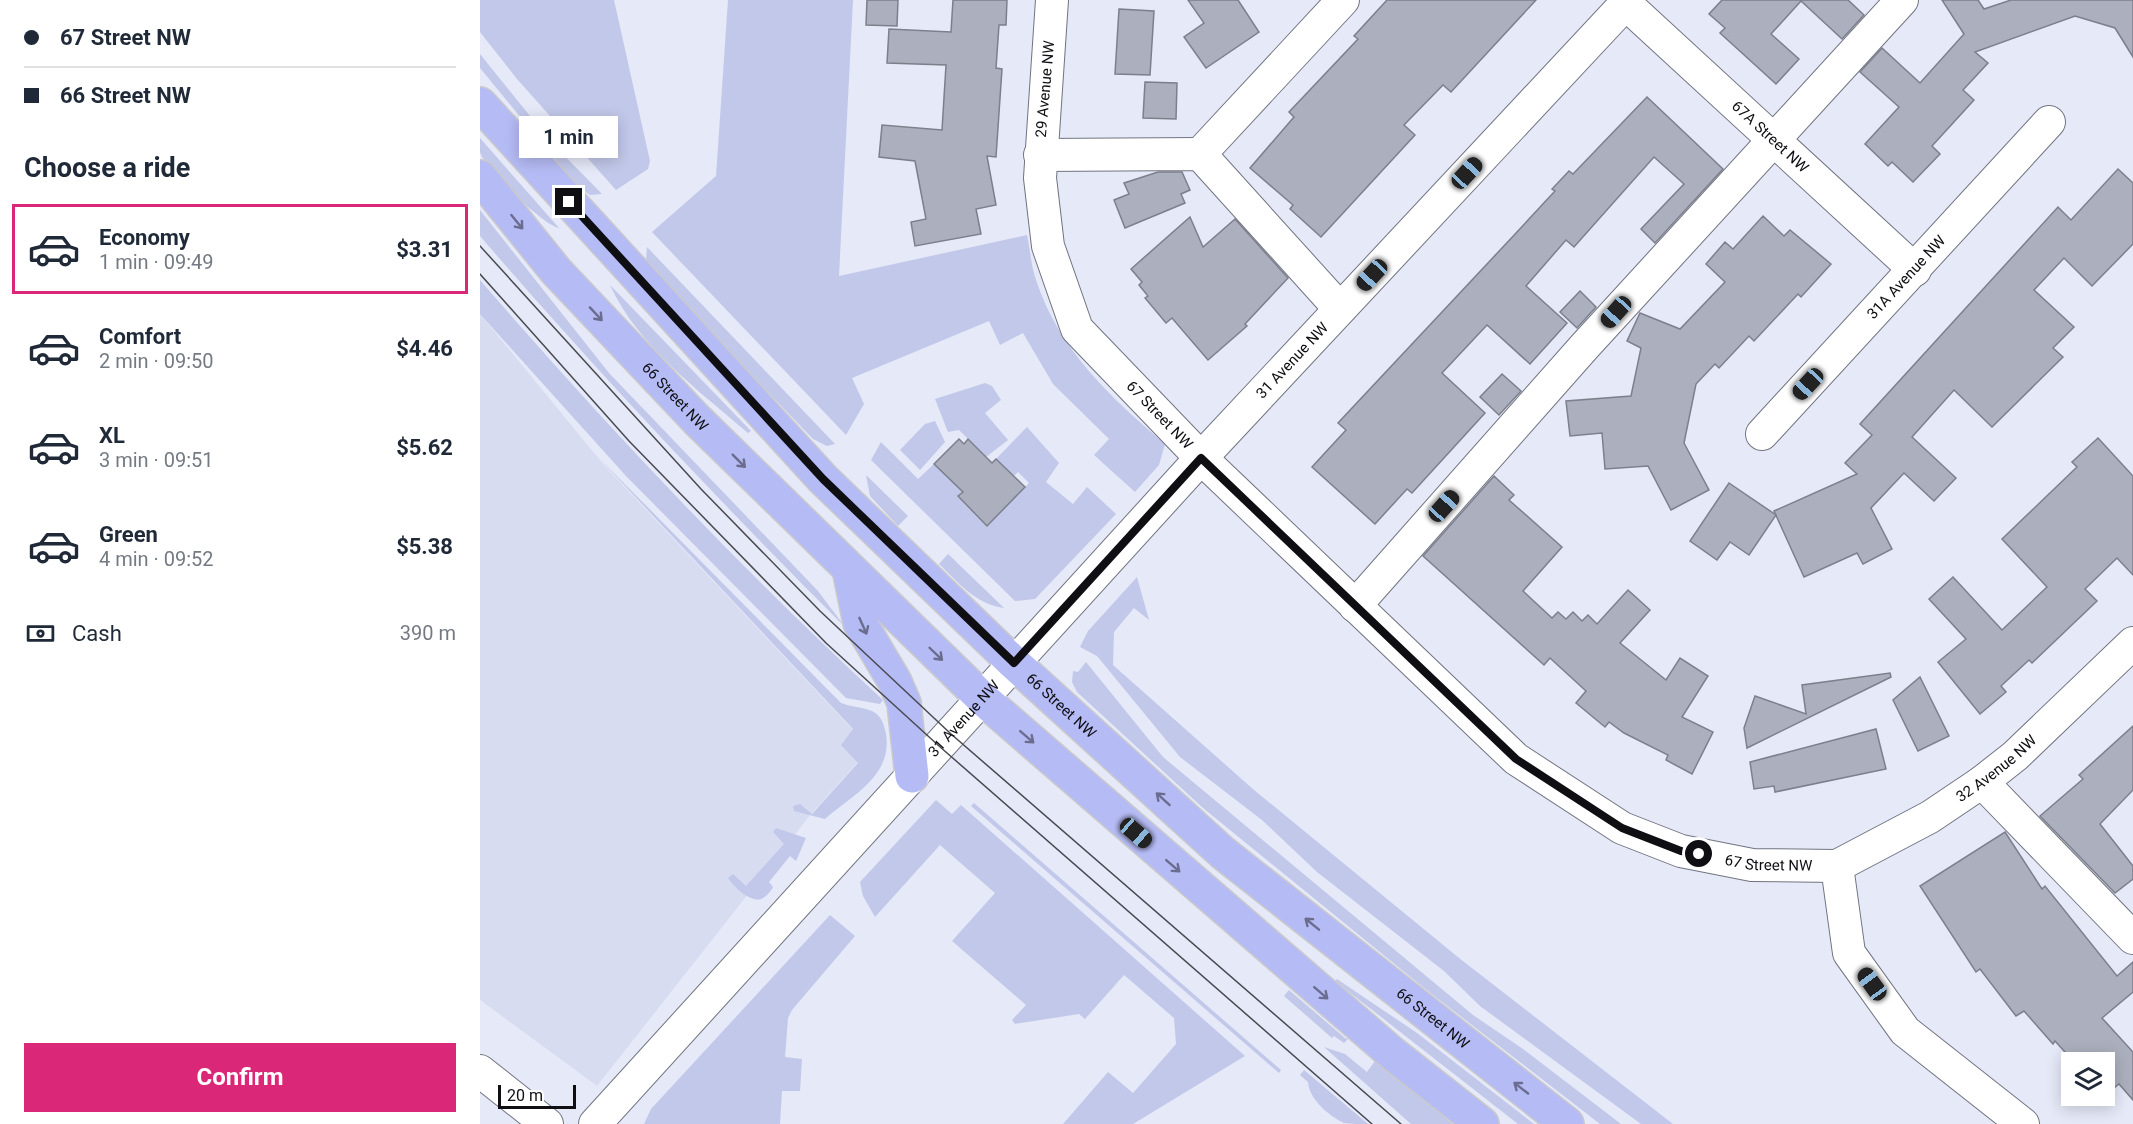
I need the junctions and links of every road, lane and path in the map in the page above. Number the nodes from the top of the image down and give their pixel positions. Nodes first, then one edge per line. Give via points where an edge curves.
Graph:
1 (1052, 0) edge
2 (1343, 0) edge
3 (1902, 0) edge
4 (1627, 2) edge
5 (480, 104) edge
6 (2049, 122) dead end
7 (1774, 140) junction
8 (1200, 154) junction
9 (1040, 167) junction
10 (480, 177) edge
11 (1916, 270) junction
12 (1340, 309) junction
13 (1762, 434) dead end
14 (1201, 458) junction
15 (849, 569) junction
16 (1355, 606) junction
17 (2133, 643) edge
18 (1014, 663) junction
19 (983, 699) junction
20 (912, 776) junction
21 (1982, 782) junction
22 (1837, 866) junction
23 (2129, 925) edge
24 (480, 1071) edge
25 (547, 1124) edge
26 (595, 1124) edge
27 (1482, 1124) edge
28 (1567, 1124) edge
29 (2023, 1124) edge

1 - 9 street, 29 Avenue NW
2 - 8 street
3 - 7 street
4 - 7 street, 67A Street NW
4 - 12 street, 31 Avenue NW
5 - 18 main road, 66 Street NW via 823,479
6 - 11 street, 31A Avenue NW
7 - 11 street, 67A Street NW
7 - 16 street
8 - 9 street
8 - 12 street
9 - 14 street, 67 Street NW via 1048,246 1077,329
10 -> 15 main road, 66 Street NW via 556,271 607,326
11 - 13 street, 31A Avenue NW
12 - 14 street, 31 Avenue NW
14 - 16 street, 67 Street NW
14 - 18 street, 31 Avenue NW
15 -> 19 main road, 66 Street NW
15 -> 20 main road via 860,623 904,703
16 - 22 street, 67 Street NW via 1516,759 1622,828 1681,851 1752,864
17 - 21 street, 32 Avenue NW via 2015,756
18 - 19 street, 31 Avenue NW
28 -> 18 main road, 66 Street NW via 1223,853
19 - 20 street, 31 Avenue NW
19 -> 27 main road, 66 Street NW via 1375,1039
20 - 26 street, 31 Avenue NW
21 - 22 street, 32 Avenue NW via 1930,817
21 - 23 street
22 - 29 street via 1849,952 1905,1031
24 - 25 street

